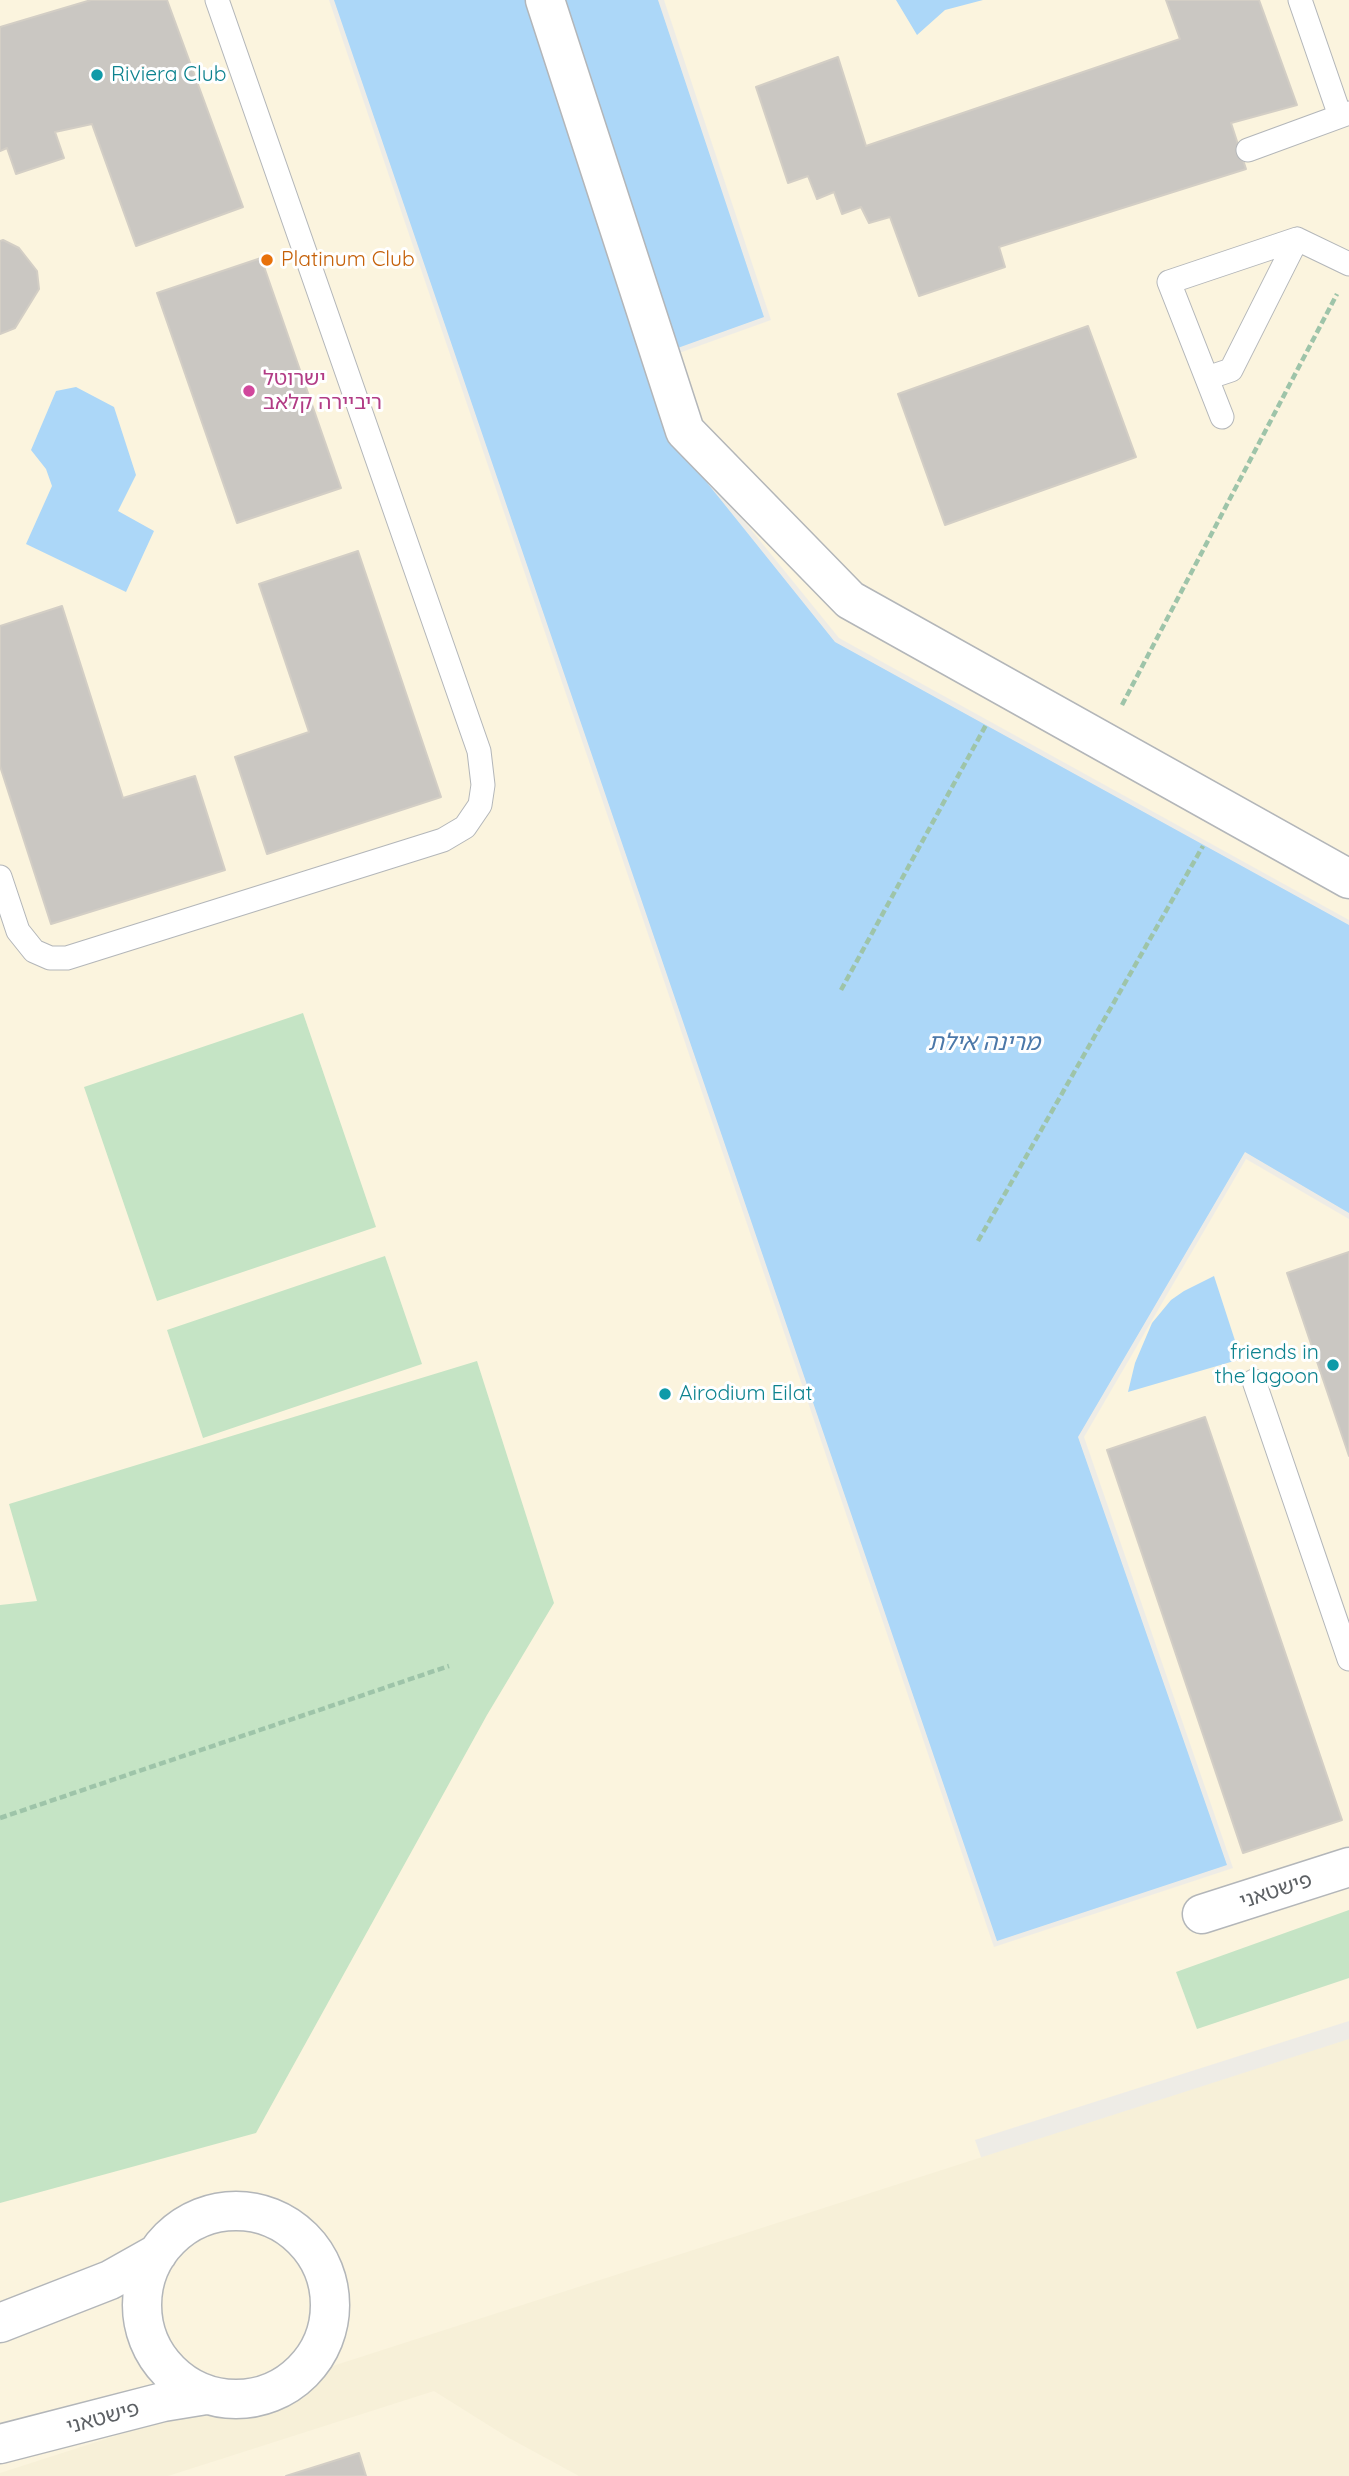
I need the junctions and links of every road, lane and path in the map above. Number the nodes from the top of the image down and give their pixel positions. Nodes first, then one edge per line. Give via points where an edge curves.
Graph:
1 (217, 0) edge
2 (545, 0) edge
3 (1300, 0) edge
4 (1345, 114) edge
5 (1248, 150) dead end
6 (1297, 239) junction
7 (1346, 274) edge
8 (1207, 378) junction
9 (1222, 417) dead end
10 (1007, 688) junction
11 (1103, 741) junction
12 (1224, 809) junction
13 (0, 877) edge
14 (1349, 878) edge
15 (841, 990) dead end
16 (978, 1241) dead end
17 (1254, 1381) dead end
18 (1349, 1659) edge
19 (449, 1665) dead end
20 (0, 1818) edge
21 (1349, 1867) edge
22 (1202, 1914) dead end
23 (158, 2253) junction
24 (0, 2323) edge
25 (206, 2395) junction
26 (0, 2444) edge

1 - 13 lane via 479,751 480,805 465,827 443,840 67,958 50,958 34,951 18,931
2 - 10 street via 685,431 850,600
3 - 4 lane
4 - 5 lane
6 - 7 lane
6 - 8 lane via 1231,370
6 - 8 lane via 1169,282
7 - 11 path
8 - 9 lane
10 - 11 street
10 - 15 path
11 - 12 street
12 - 14 street
12 - 16 path
17 - 18 lane
19 - 20 path
21 - 22 street, פישטאני
23 - 24 street via 110,2280
23 - 25 street via 142,2297 144,2328 157,2357 178,2380
23 - 25 street via 191,2222 221,2212 252,2211 282,2222 306,2241 323,2268 331,2298 328,2329 316,2357 294,2380 267,2395 236,2400
25 - 26 street, פישטאני

